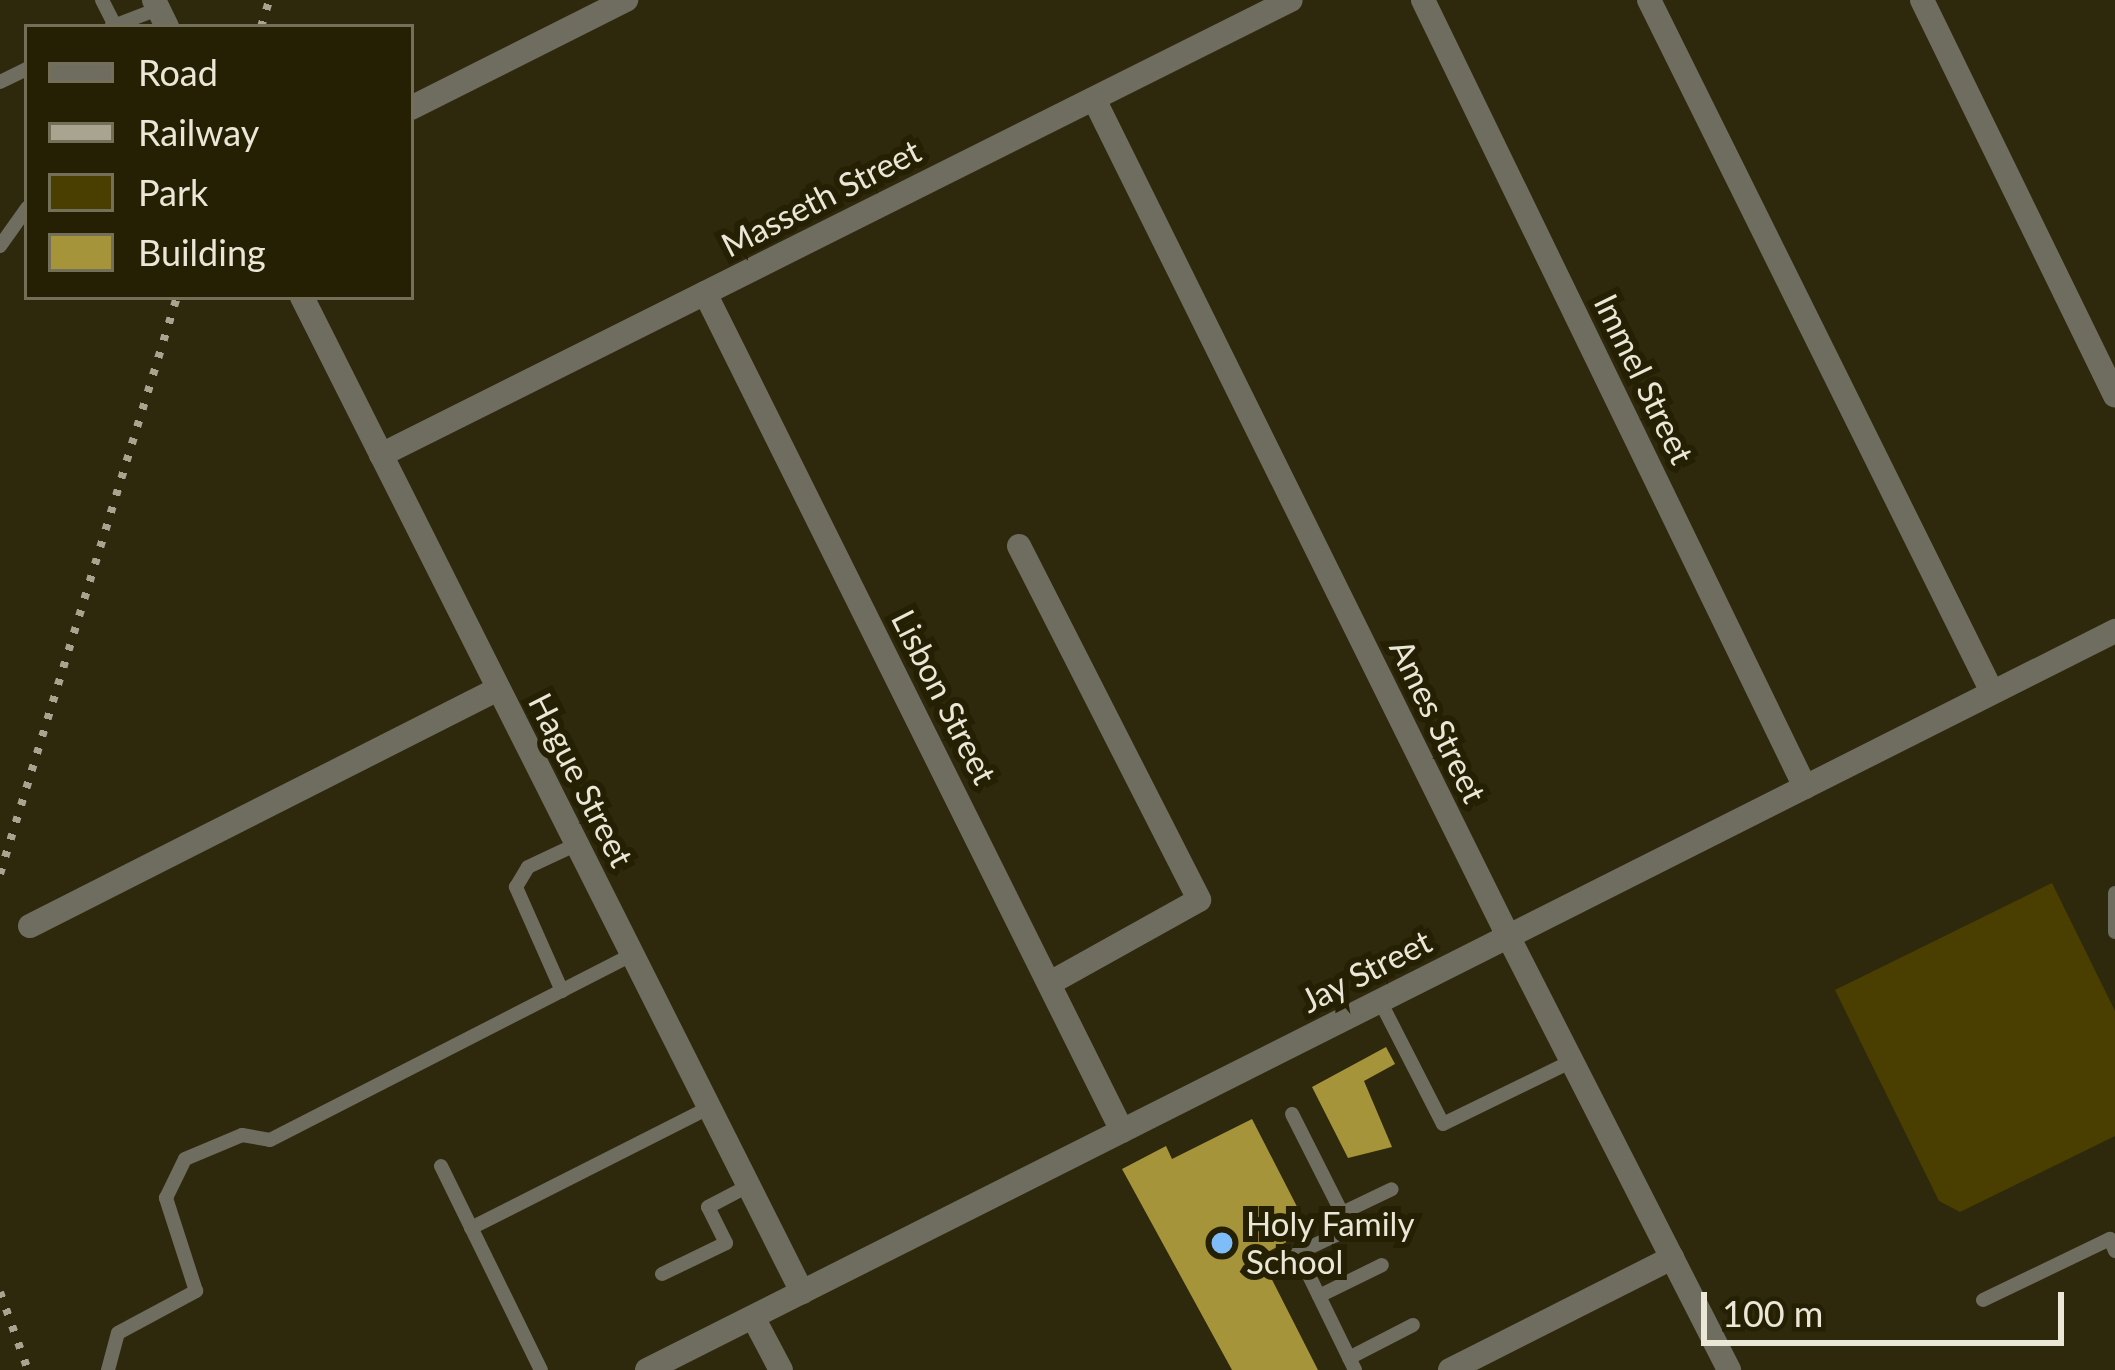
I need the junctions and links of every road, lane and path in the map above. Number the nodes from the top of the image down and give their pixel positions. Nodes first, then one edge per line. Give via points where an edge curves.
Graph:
1 (626, 0) edge
2 (1291, 0) edge
3 (1424, 0) edge
4 (1649, 0) edge
5 (1922, 0) edge
6 (160, 12) edge
7 (120, 24) edge
8 (1094, 99) junction
9 (414, 106) edge
10 (24, 212) edge
11 (0, 246) edge
12 (705, 293) junction
13 (304, 300) edge
14 (2115, 395) edge
15 (381, 455) junction
16 (1019, 546) dead end
17 (2115, 631) edge
18 (498, 688) junction
19 (1992, 692) junction
20 (1805, 787) junction
21 (577, 844) junction
22 (2115, 893) edge
23 (30, 926) dead end
24 (2115, 932) edge
25 (1508, 936) junction
26 (632, 955) junction
27 (1050, 983) junction
28 (562, 991) junction
29 (1380, 1001) junction
30 (1572, 1061) junction
31 (709, 1108) junction
32 (1292, 1114) dead end
33 (1122, 1131) junction
34 (441, 1166) dead end
35 (748, 1186) junction
36 (1391, 1189) dead end
37 (1342, 1214) junction
38 (471, 1228) junction
39 (2115, 1251) edge
40 (1672, 1258) junction
41 (1382, 1265) dead end
42 (662, 1274) dead end
43 (802, 1292) junction
44 (1319, 1296) junction
45 (1983, 1300) dead end
46 (753, 1317) junction
47 (1413, 1325) dead end
48 (1352, 1364) edge
49 (108, 1370) edge
50 (541, 1370) edge
51 (646, 1370) edge
52 (781, 1370) edge
53 (1450, 1370) edge
54 (1729, 1370) edge

1 - 9 street
2 - 8 street, Masseth Street
3 - 20 street, Immel Street
4 - 19 street
5 - 14 street
6 - 7 lane
8 - 12 street, Masseth Street
8 - 25 street, Ames Street
10 - 11 lane
12 - 15 street, Masseth Street
12 - 27 street, Lisbon Street
13 - 15 street, Hague Street
15 - 18 street, Hague Street
16 - 27 street via 1199,900
17 - 19 street, Jay Street
18 - 21 street, Hague Street
18 - 23 street
19 - 20 street, Jay Street
20 - 25 street, Jay Street
21 - 26 street, Hague Street
21 - 28 lane via 528,867 516,887
22 - 24 lane
25 - 29 street, Jay Street
25 - 30 street, Ames Street
26 - 28 lane
26 - 31 street, Hague Street
27 - 33 street, Lisbon Street
28 - 49 lane via 270,1141 242,1135 173,1169 166,1198 196,1291 118,1333
29 - 30 lane via 1443,1124
29 - 33 street, Jay Street
30 - 40 street, Ames Street
31 - 35 street, Hague Street
31 - 38 lane
32 - 37 lane
33 - 43 street, Jay Street
34 - 38 lane
35 - 42 lane via 708,1207 726,1243
35 - 43 street, Hague Street
36 - 37 lane
37 - 44 lane via 1336,1235 1298,1253
38 - 50 lane
39 - 45 lane via 2110,1239
40 - 53 street
40 - 54 street, Ames Street
41 - 44 lane
43 - 46 street, Jay Street
44 - 48 lane
46 - 51 street, Jay Street
46 - 52 street
47 - 48 lane

